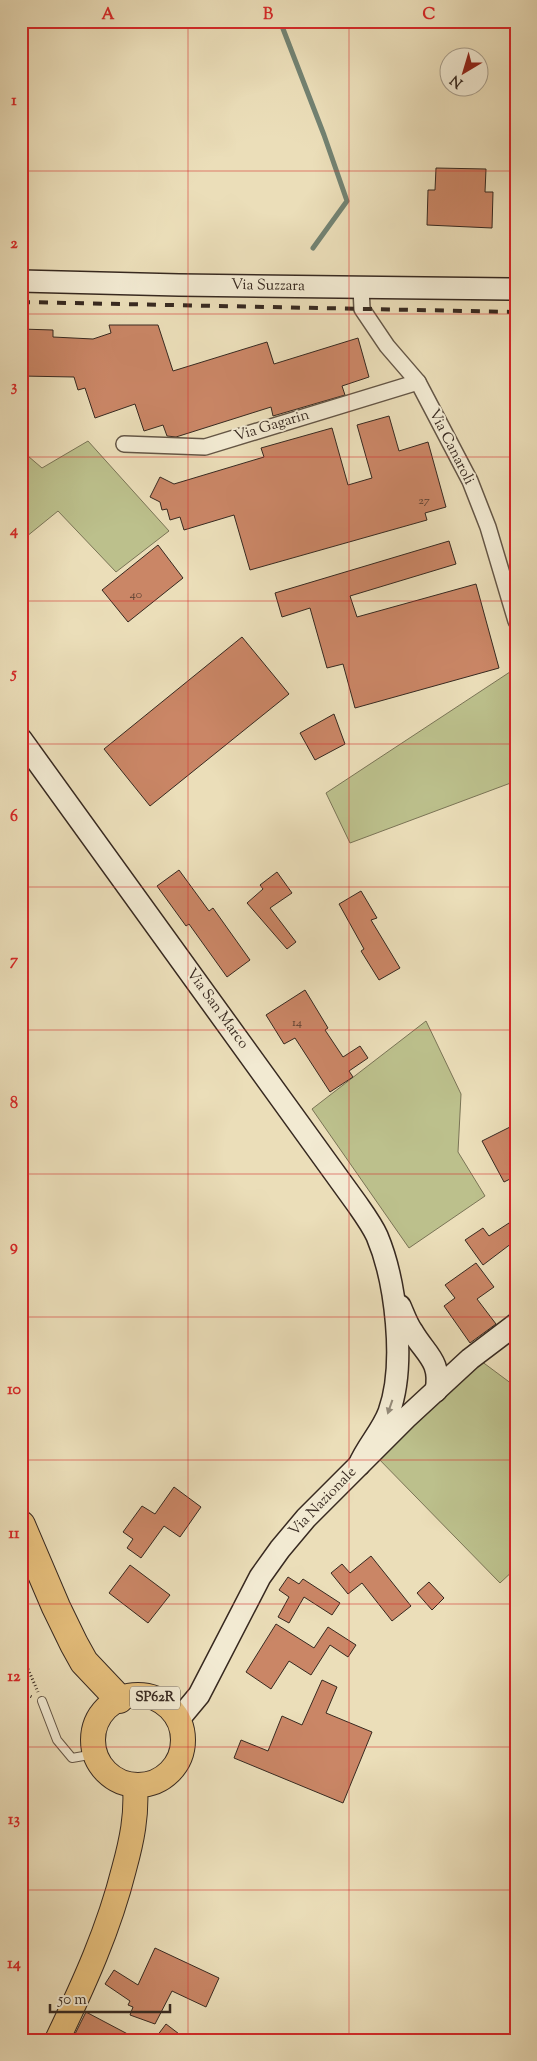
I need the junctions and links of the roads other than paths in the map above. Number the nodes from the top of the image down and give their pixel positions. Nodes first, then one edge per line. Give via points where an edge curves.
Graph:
1 (21, 281) edge
2 (361, 287) junction
3 (516, 289) edge
4 (418, 382) junction
5 (124, 444) dead end
6 (516, 621) edge
7 (21, 738) edge
8 (392, 1290) junction
9 (516, 1324) edge
10 (420, 1343) junction
11 (475, 1356) junction
12 (398, 1359) junction
13 (432, 1394) junction
14 (359, 1465) junction
15 (21, 1525) edge
16 (119, 1699) junction
17 (42, 1701) road end
18 (179, 1719) junction
19 (95, 1754) junction
20 (135, 1786) junction
21 (57, 2040) edge

1 - 2 street, Via Suzzara
2 - 3 street, Via Suzzara
2 - 4 street, Via Canaroli via 362,309 374,329
4 - 5 street, Via Gagarin via 205,447
4 - 6 street, Via Canaroli via 470,480 488,527
7 - 8 street, Via San Marco via 357,1204 377,1235
8 - 10 street, Via San Marco
8 - 12 street, Via San Marco
9 - 11 street, Via Nazionale / SP62R
10 - 11 street, Via San Marco via 442,1356
10 - 13 street, Via San Marco via 436,1366
11 - 13 street, Via Nazionale / SP62R
12 - 13 street, Via San Marco via 405,1382 421,1395
12 -> 14 street, Via San Marco via 395,1393 388,1413
13 - 14 street, Via Nazionale / SP62R
14 - 18 street, Via Nazionale / SP62R via 306,1518 260,1577 200,1695
15 - 16 highway, SP62R via 84,1662
16 - 18 main road, SP62R via 146,1695 170,1708
16 - 19 main road, SP62R via 108,1706 97,1722 93,1741
17 - 19 lane via 57,1740 72,1758
18 - 20 main road, SP62R via 184,1746 173,1771 155,1782
19 - 20 main road via 110,1776
20 - 21 main road via 135,1830 116,1902 89,1974

